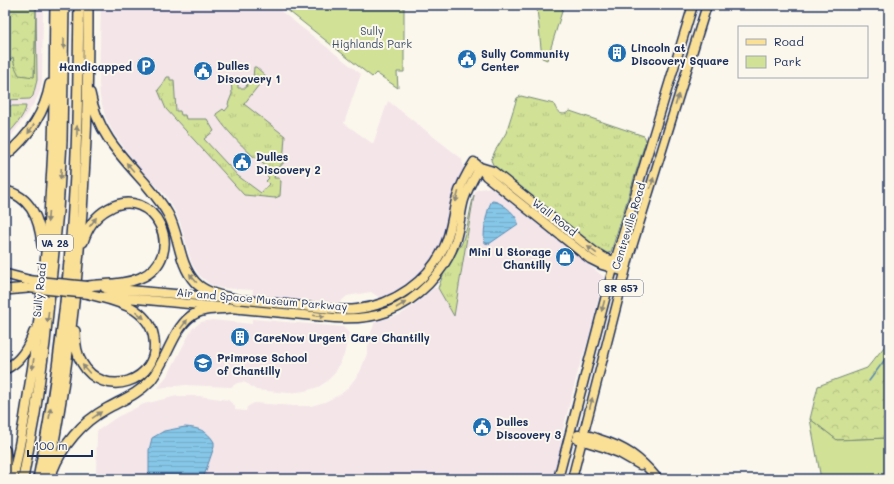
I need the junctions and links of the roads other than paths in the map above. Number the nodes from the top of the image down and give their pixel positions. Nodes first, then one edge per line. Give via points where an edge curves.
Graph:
1 (55, 5) edge
2 (64, 5) edge
3 (79, 5) edge
4 (88, 5) edge
5 (693, 5) edge
6 (706, 5) edge
7 (54, 38) junction
8 (88, 48) junction
9 (5, 156) edge
10 (477, 164) junction
11 (5, 191) edge
12 (78, 257) junction
13 (614, 265) junction
14 (626, 268) junction
15 (5, 274) edge
16 (43, 279) junction
17 (76, 283) junction
18 (28, 284) junction
19 (106, 289) junction
20 (5, 290) edge
21 (88, 290) junction
22 (41, 297) junction
23 (240, 300) junction
24 (230, 308) junction
25 (5, 369) edge
26 (569, 436) junction
27 (582, 437) junction
28 (5, 450) edge
29 (9, 479) edge
30 (14, 479) edge
31 (23, 479) edge
32 (38, 479) edge
33 (48, 479) edge
34 (558, 479) edge
35 (572, 479) edge
36 (658, 479) edge

1 - 7 highway
2 -> 31 highway, Sully Road / VA 28 via 62,149 58,211 44,351
32 -> 3 highway, VA 28 via 52,401 66,289 75,176
4 - 8 highway
5 - 13 main road, Centreville Road / SR 657
14 -> 6 main road, Centreville Road / SR 657
7 -> 9 highway via 51,80 45,103 30,130
7 -> 16 highway via 52,167
8 - 12 highway via 85,158
23 -> 8 highway via 206,290 190,276 166,210 104,134 91,98
10 - 13 main road, Wall Road via 486,176 590,259 599,264
10 -> 23 main road, Air and Space Museum Parkway via 459,189 449,234 438,258 422,278 399,295 377,304 351,310
24 -> 10 main road, Air and Space Museum Parkway via 350,318 380,314 403,304 426,286 448,257
11 - 16 highway via 24,200 36,217 43,247
12 - 17 highway
12 -> 19 highway via 87,230 107,209 117,204 131,203 153,214 161,226 164,240 163,253 158,263 140,278
13 - 14 main road, Wall Road
13 -> 26 main road, Centreville Road / SR 657
27 -> 14 main road, Centreville Road / SR 657
15 - 18 highway
16 - 22 highway
21 -> 17 highway via 131,308 150,326 155,344 153,356 144,372 131,381 118,384 104,382 91,375 82,363 76,349
17 - 33 highway
18 - 20 highway
18 - 21 main road, bridge
19 - 21 highway
19 - 23 main road, Air and Space Museum Parkway
19 - 24 main road, Air and Space Museum Parkway
22 - 25 highway via 35,327 28,345 17,361
22 -> 30 highway
33 -> 24 highway via 63,450 82,427 100,412 140,390 153,377 188,318 203,310
26 - 27 main road
26 - 34 main road, Centreville Road / SR 657
27 - 35 main road, Centreville Road / SR 657
27 - 36 main road via 619,453
28 - 29 highway

